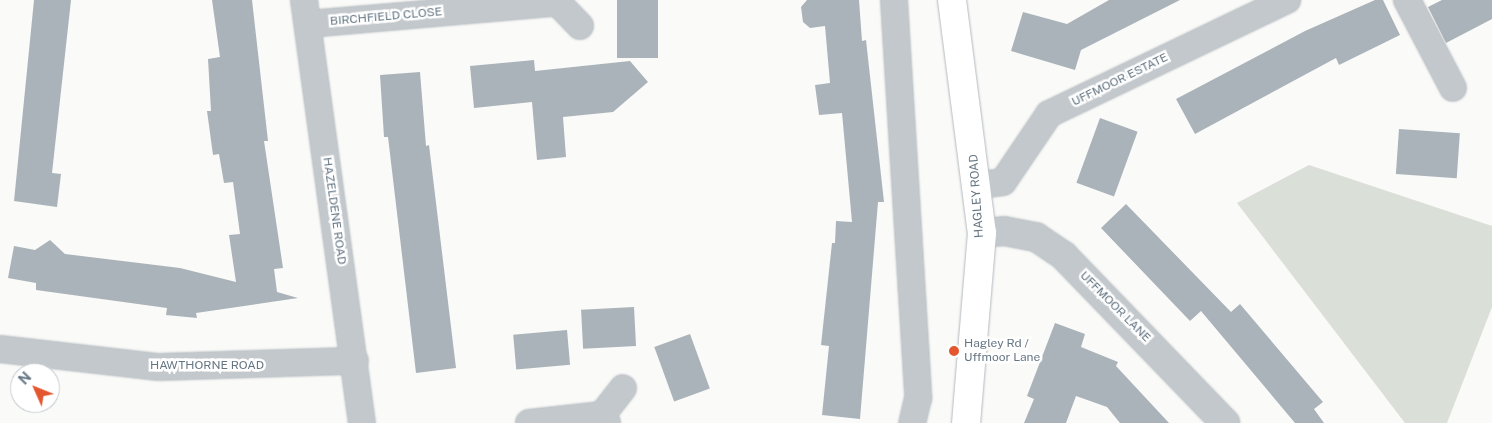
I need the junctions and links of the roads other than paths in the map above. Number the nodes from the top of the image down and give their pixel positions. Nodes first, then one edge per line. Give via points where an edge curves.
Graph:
1 (894, 0) edge
2 (952, 0) edge
3 (1287, 0) edge
4 (1407, 0) edge
5 (554, 1) edge
6 (306, 12) edge
7 (580, 26) dead end
8 (1453, 88) dead end
9 (979, 185) junction
10 (982, 233) junction
11 (0, 349) edge
12 (355, 361) junction
13 (623, 388) dead end
14 (604, 419) edge
15 (362, 423) edge
16 (529, 423) edge
17 (912, 423) edge
18 (966, 423) edge
19 (1225, 423) edge

1 - 17 street via 918,398
2 - 9 main road, HAGLEY ROAD
3 - 9 street, UFFMOOR ESTATE via 1049,114 1003,182
4 - 8 street
5 - 6 street, BIRCHFIELD CLOSE
5 - 7 street, BIRCHFIELD CLOSE
6 - 12 street, HAZELDENE ROAD
9 - 10 main road, HAGLEY ROAD
10 - 18 main road, HAGLEY ROAD
10 - 19 street, UFFMOOR LANE via 1004,231 1036,237 1064,256
11 - 12 street, HAWTHORNE ROAD via 159,367
12 - 15 street, HAZELDENE ROAD
13 - 14 street
14 - 16 street

